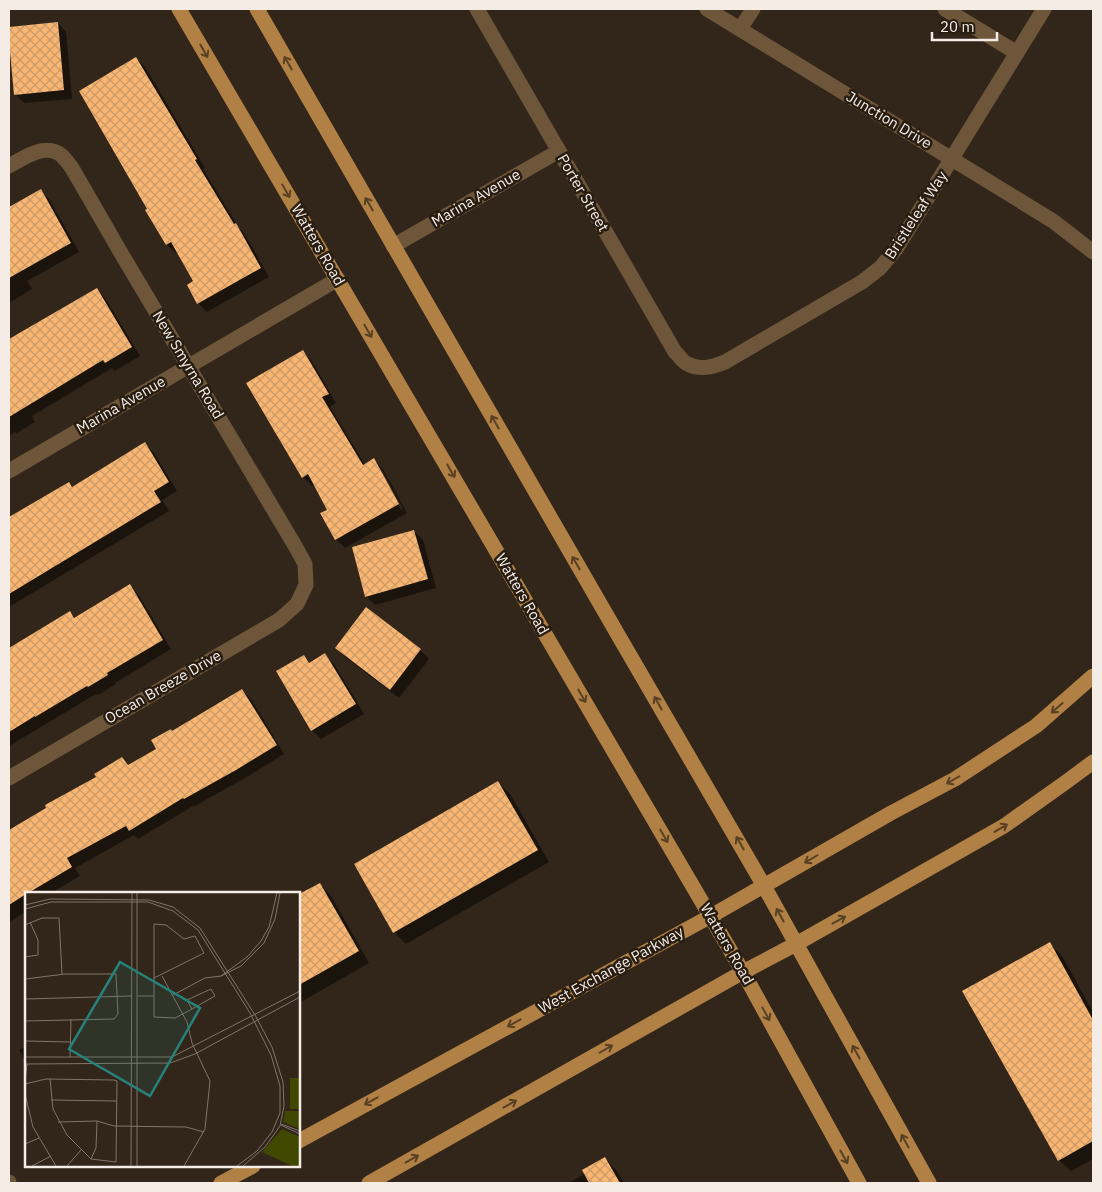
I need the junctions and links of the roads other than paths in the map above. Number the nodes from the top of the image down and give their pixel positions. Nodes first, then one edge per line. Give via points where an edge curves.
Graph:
1 (179, 9) edge
2 (257, 9) edge
3 (477, 9) edge
4 (707, 9) edge
5 (753, 9) edge
6 (945, 9) edge
7 (1044, 9) edge
8 (740, 29) junction
9 (1017, 53) junction
10 (559, 151) junction
11 (952, 159) junction
12 (9, 166) edge
13 (394, 246) junction
14 (1093, 252) edge
15 (338, 279) junction
16 (188, 366) junction
17 (699, 368) joint
18 (9, 471) edge
19 (306, 585) joint
20 (1093, 676) edge
21 (1093, 762) edge
22 (9, 778) edge
23 (764, 886) junction
24 (711, 916) junction
25 (796, 944) junction
26 (743, 972) junction
27 (300, 1140) edge
28 (251, 1167) edge
29 (221, 1183) edge
30 (369, 1183) edge
31 (859, 1183) edge
32 (929, 1183) edge

1 -> 15 main road, Watters Road
13 -> 2 main road
3 - 10 street, Porter Street
4 - 8 street, Junction Drive
5 - 8 street
6 - 9 street
7 - 9 street, Bristleleaf Way
8 - 11 street, Junction Drive
9 - 11 street, Bristleleaf Way
10 - 13 street, Marina Avenue
10 - 17 street, Porter Street via 675,352 686,363
11 - 14 street, Junction Drive via 1053,221
11 - 17 street, Bristleleaf Way via 896,249 880,268 862,282 725,362
12 - 16 street, New Smyrna Road via 44,150 63,157
23 -> 13 main road
15 - 16 street, Marina Avenue
15 -> 24 main road, Watters Road
16 - 18 street, Marina Avenue
16 - 19 street, New Smyrna Road via 305,564
19 - 22 street, Ocean Breeze Drive via 297,604 279,620
20 -> 23 main road, West Exchange Parkway via 1036,726 955,779
25 -> 21 main road via 1004,826
23 - 24 main road, West Exchange Parkway
25 -> 23 main road
24 - 26 main road, Watters Road
24 -> 27 main road, West Exchange Parkway
25 - 26 main road
32 -> 25 main road
30 -> 26 main road
26 -> 31 main road, Watters Road
28 - 29 main road

